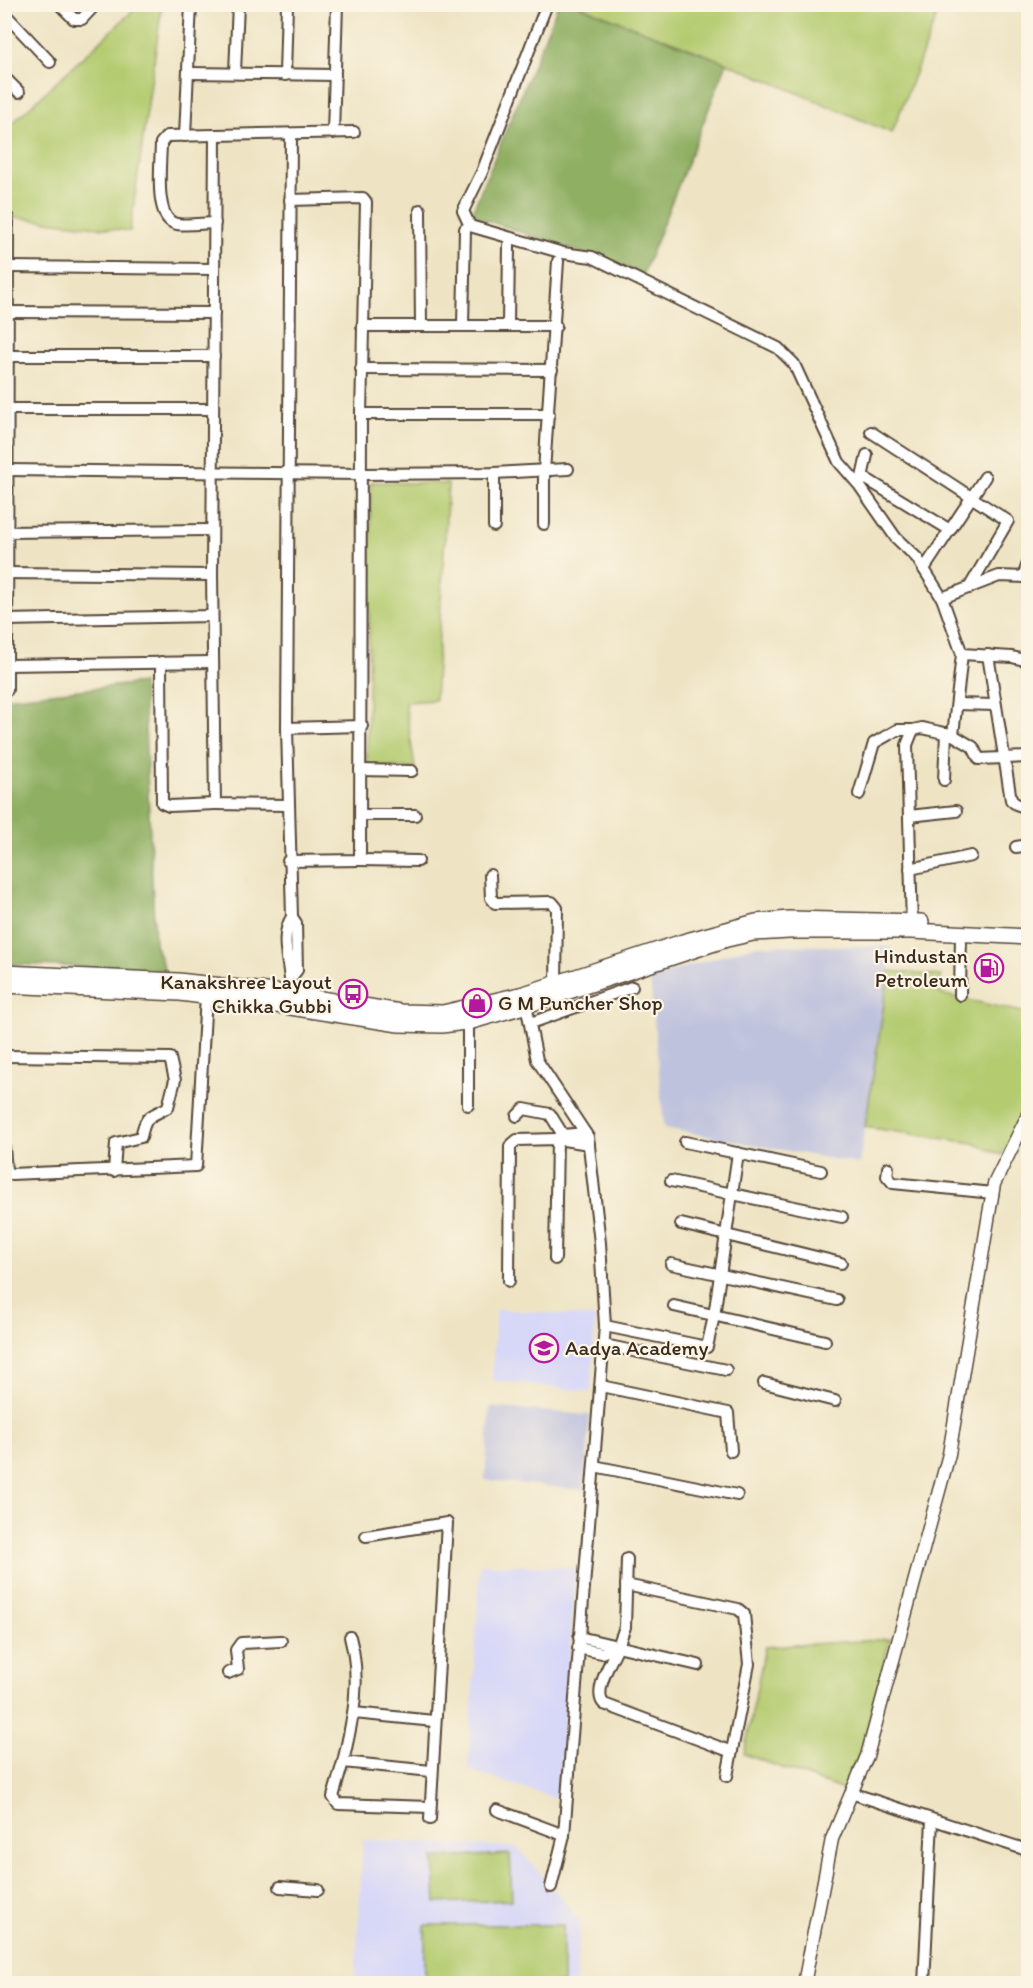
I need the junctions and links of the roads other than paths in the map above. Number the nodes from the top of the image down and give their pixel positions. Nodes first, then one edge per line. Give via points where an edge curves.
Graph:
1 (59, 4) edge
2 (96, 4) edge
3 (191, 4) edge
4 (238, 4) edge
5 (287, 4) edge
6 (337, 4) edge
7 (547, 4) edge
8 (4, 13) edge
9 (50, 62) dead end
10 (235, 72) junction
11 (188, 73) junction
12 (285, 75) junction
13 (335, 75) junction
14 (4, 77) edge
15 (19, 92) dead end
16 (354, 132) dead end
17 (333, 133) junction
18 (291, 134) junction
19 (185, 136) junction
20 (214, 136) junction
21 (290, 200) junction
22 (420, 210) dead end
23 (8, 218) dead end
24 (214, 223) junction
25 (465, 229) dead end
26 (509, 245) dead end
27 (558, 261) dead end
28 (8, 267) junction
29 (214, 269) junction
30 (8, 312) junction
31 (214, 313) junction
32 (362, 326) junction
33 (421, 326) junction
34 (463, 326) junction
35 (508, 326) junction
36 (556, 326) junction
37 (8, 356) junction
38 (213, 356) junction
39 (361, 369) junction
40 (552, 369) junction
41 (8, 409) junction
42 (213, 410) junction
43 (361, 414) junction
44 (549, 414) junction
45 (871, 432) dead end
46 (867, 455) dead end
47 (568, 469) dead end
48 (7, 470) junction
49 (212, 471) junction
50 (290, 471) junction
51 (544, 471) junction
52 (494, 473) junction
53 (361, 474) junction
54 (985, 477) dead end
55 (861, 481) junction
56 (972, 497) junction
57 (544, 524) dead end
58 (494, 526) dead end
59 (212, 530) junction
60 (950, 530) junction
61 (6, 532) edge
62 (1029, 563) edge
63 (924, 569) junction
64 (5, 573) edge
65 (212, 575) junction
66 (1026, 577) edge
67 (969, 588) junction
68 (942, 598) junction
69 (212, 616) junction
70 (5, 620) edge
71 (962, 654) junction
72 (988, 655) junction
73 (1029, 661) edge
74 (161, 662) junction
75 (212, 662) junction
76 (6, 664) junction
77 (7, 690) dead end
78 (957, 704) junction
79 (995, 705) junction
80 (362, 726) junction
81 (287, 728) junction
82 (913, 730) junction
83 (950, 734) junction
84 (1029, 757) edge
85 (1004, 758) junction
86 (360, 770) junction
87 (412, 771) dead end
88 (944, 780) dead end
89 (859, 794) dead end
90 (215, 804) junction
91 (287, 805) junction
92 (1029, 808) edge
93 (956, 811) dead end
94 (361, 815) junction
95 (415, 815) dead end
96 (909, 816) junction
97 (1029, 845) edge
98 (1016, 848) dead end
99 (971, 856) dead end
100 (360, 860) junction
101 (288, 861) junction
102 (418, 861) dead end
103 (910, 868) junction
104 (490, 875) dead end
105 (911, 926) junction
106 (1029, 930) edge
107 (986, 931) junction
108 (961, 934) junction
109 (1029, 938) edge
110 (4, 973) edge
111 (556, 984) junction
112 (4, 985) edge
113 (632, 987) dead end
114 (288, 993) junction
115 (960, 995) dead end
116 (206, 996) junction
117 (525, 1000) junction
118 (468, 1021) junction
119 (531, 1023) junction
120 (4, 1056) edge
121 (468, 1105) dead end
122 (1029, 1115) edge
123 (518, 1116) dead end
124 (560, 1137) junction
125 (587, 1138) junction
126 (685, 1142) dead end
127 (4, 1147) edge
128 (738, 1153) junction
129 (888, 1168) dead end
130 (820, 1170) dead end
131 (114, 1171) junction
132 (671, 1181) dead end
133 (993, 1193) junction
134 (731, 1194) junction
135 (842, 1217) dead end
136 (681, 1224) dead end
137 (726, 1234) junction
138 (555, 1259) dead end
139 (841, 1263) dead end
140 (671, 1264) dead end
141 (720, 1276) junction
142 (509, 1281) dead end
143 (837, 1300) dead end
144 (674, 1306) dead end
145 (714, 1316) junction
146 (605, 1326) junction
147 (825, 1341) dead end
148 (604, 1345) junction
149 (726, 1370) dead end
150 (764, 1383) dead end
151 (601, 1386) junction
152 (835, 1401) dead end
153 (731, 1451) dead end
154 (594, 1466) junction
155 (737, 1495) dead end
156 (366, 1536) dead end
157 (627, 1559) dead end
158 (626, 1586) junction
159 (350, 1637) dead end
160 (281, 1641) dead end
161 (579, 1642) junction
162 (618, 1646) junction
163 (698, 1665) dead end
164 (228, 1673) dead end
165 (354, 1713) junction
166 (434, 1721) junction
167 (732, 1752) junction
168 (343, 1762) junction
169 (431, 1771) junction
170 (727, 1776) dead end
171 (851, 1793) junction
172 (430, 1807) junction
173 (497, 1810) dead end
174 (430, 1819) dead end
175 (932, 1820) junction
176 (564, 1835) junction
177 (1024, 1849) dead end
178 (280, 1887) dead end
179 (551, 1887) dead end
180 (318, 1890) dead end
181 (804, 1983) edge
182 (924, 1983) edge

1 - 2 street via 74,19 82,19
3 - 11 street
4 - 10 street
5 - 12 street
6 - 13 street
7 - 55 street via 463,211 466,222 563,253 592,257 778,348 794,364 839,462
8 - 9 street
10 - 11 street
10 - 12 street
11 - 19 street
12 - 13 street
13 - 17 street
14 - 15 street
16 - 17 street
17 - 18 street
18 - 20 street
18 - 21 street
19 - 20 street
19 - 24 street via 167,136 161,143 161,206 175,224
20 - 24 street
21 - 32 street via 363,198 366,202
21 - 50 street
22 - 33 street
23 - 28 street
24 - 29 street
25 - 34 street
26 - 35 street
27 - 36 street
28 - 29 street
28 - 30 street
29 - 31 street
30 - 31 street
30 - 37 street
31 - 38 street
32 - 33 street
32 - 39 street
33 - 34 street
34 - 35 street
35 - 36 street
36 - 40 street
37 - 38 street
37 - 41 street
38 - 42 street
39 - 40 street
39 - 43 street
40 - 44 street
41 - 42 street
41 - 48 street
42 - 49 street
43 - 44 street
43 - 53 street
44 - 51 street
45 - 56 street
46 - 55 street
47 - 51 street
48 - 49 street
48 - 61 street
49 - 50 street
49 - 59 street
50 - 53 street
50 - 81 street
51 - 52 street
51 - 57 street
52 - 53 street
52 - 58 street
53 - 80 street
54 - 56 street
55 - 60 street
55 - 63 street via 896,538
56 - 60 street
56 - 67 street via 1008,521
59 - 61 street
59 - 65 street
60 - 63 street
61 - 64 street
62 - 66 street
63 - 68 street
64 - 65 street
64 - 70 street
65 - 69 street
66 - 67 street via 999,576
67 - 68 street
68 - 71 street
69 - 70 street
69 - 75 street
70 - 76 street
71 - 72 street
71 - 78 street
72 - 73 street
72 - 79 street
74 - 75 street
74 - 76 street
74 - 90 street via 162,804
75 - 90 street
76 - 77 street
78 - 79 street
78 - 83 street
79 - 85 street
80 - 81 street
80 - 86 street
81 - 91 street
82 - 83 street
82 - 89 street via 897,730 874,744
82 - 96 street via 907,745
83 - 85 street via 973,747 980,759
83 - 88 street
84 - 85 street
85 - 92 street via 1011,800
86 - 87 street
86 - 94 street
90 - 91 street
91 - 101 street
93 - 96 street
94 - 95 street
94 - 100 street
96 - 103 street
97 - 98 street
99 - 103 street
100 - 101 street
100 - 102 street
101 - 114 street via 292,917 286,924
103 - 105 street
104 - 111 street via 490,898 495,903 543,901 552,902 557,908
105 - 107 main road
105 - 108 main road
105 - 111 main road via 789,919 756,922 713,932
105 - 117 main road via 753,933
106 - 107 main road
107 - 108 main road
107 - 109 main road
108 - 115 street
110 - 114 main road via 178,981
111 - 117 main road
112 - 116 main road
113 - 119 street
114 - 116 main road
114 - 117 main road via 400,1012 443,1013
114 - 118 main road via 399,1024
116 - 131 street via 196,1166
117 - 118 main road
117 - 119 street
118 - 121 street
119 - 125 street via 537,1060
120 - 131 street via 170,1058 175,1080 168,1107 145,1120 141,1137 116,1143
122 - 133 street
123 - 124 street via 524,1109 550,1114
124 - 125 street
124 - 138 street
124 - 142 street via 521,1139 510,1146
125 - 146 street via 600,1242
126 - 128 street
127 - 131 street via 6,1171 11,1174
128 - 130 street
128 - 134 street
129 - 133 street via 887,1176 893,1183
132 - 134 street
133 - 171 street via 949,1454 867,1755
134 - 135 street
134 - 137 street
136 - 137 street
137 - 139 street
137 - 141 street
140 - 141 street
141 - 143 street
141 - 145 street
144 - 145 street
145 - 146 street via 707,1347
145 - 147 street
146 - 148 street
148 - 149 street
148 - 151 street
150 - 152 street
151 - 153 street via 728,1413
151 - 154 street
154 - 155 street
154 - 161 street
156 - 166 street via 447,1523
157 - 158 street
158 - 162 street via 625,1627
158 - 167 street via 738,1609 744,1614 749,1664
159 - 165 street via 357,1662
160 - 164 street via 241,1643 236,1650 238,1669
161 - 162 street via 602,1653
161 - 176 street
162 - 163 street
162 - 167 street via 600,1690 604,1704
165 - 166 street
165 - 168 street
166 - 169 street
167 - 170 street
168 - 169 street
168 - 172 street via 333,1797 338,1804
169 - 172 street
171 - 175 street
171 - 181 street via 832,1839
172 - 174 street
173 - 176 street
175 - 177 street
175 - 182 street
176 - 179 street
178 - 180 street

